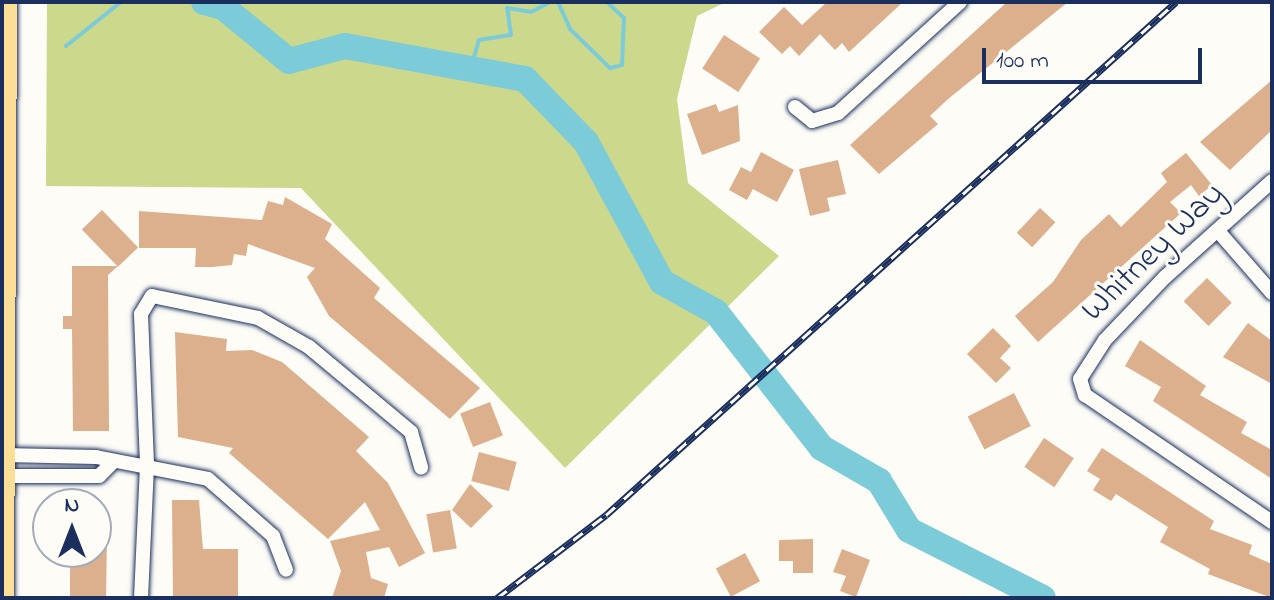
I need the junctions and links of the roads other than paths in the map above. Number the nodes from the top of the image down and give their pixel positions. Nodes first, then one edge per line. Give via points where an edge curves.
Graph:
1 (6, 2) edge
2 (951, 5) edge
3 (795, 107) dead end
4 (1272, 181) edge
5 (1218, 231) junction
6 (1272, 293) edge
7 (3, 396) edge
8 (111, 464) junction
9 (147, 464) junction
10 (4, 466) edge
11 (421, 468) dead end
12 (3, 506) edge
13 (1272, 522) edge
14 (286, 570) dead end
15 (3, 598) edge
16 (141, 598) edge

1 - 7 main road
2 - 3 street via 838,113 812,121
4 - 5 street, Whitney Way
5 - 6 street
5 - 13 street, Whitney Way via 1165,277 1082,371 1085,395
7 - 10 main road
8 - 9 street
8 - 10 street via 96,457
8 - 10 street via 99,476
9 - 11 street via 141,314 152,296 258,318 309,347 411,432
9 - 14 street via 208,479 273,536
9 - 16 street
10 - 12 main road
12 - 15 main road

